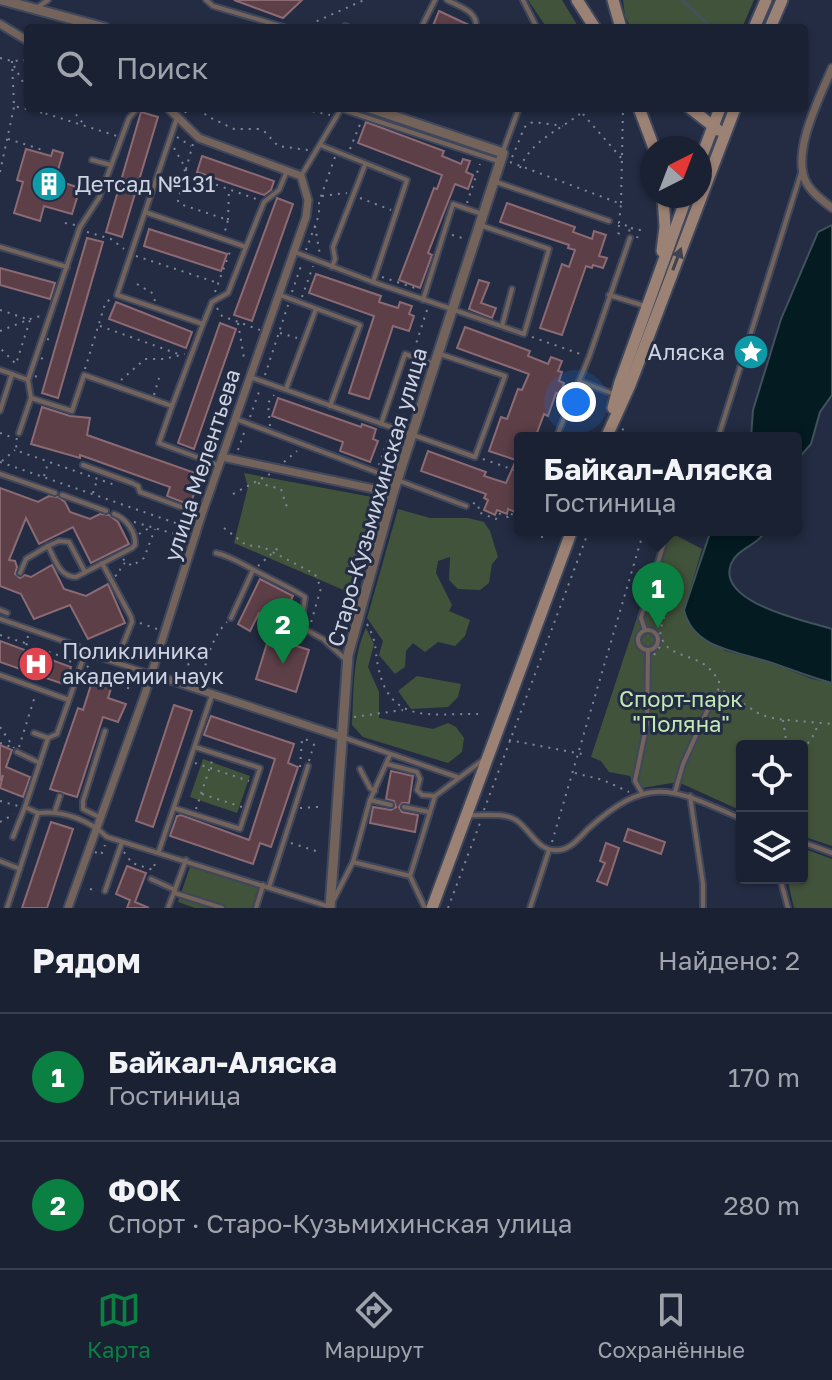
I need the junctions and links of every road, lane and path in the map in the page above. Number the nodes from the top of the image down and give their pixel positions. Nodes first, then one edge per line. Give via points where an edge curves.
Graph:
1 (2, 0) edge
2 (48, 0) edge
3 (206, 0) edge
4 (364, 0) edge
5 (435, 0) edge
6 (447, 0) edge
7 (523, 0) edge
8 (577, 0) edge
9 (613, 0) edge
10 (766, 0) edge
11 (782, 0) edge
12 (37, 9) junction
13 (91, 24) edge
14 (274, 24) edge
15 (315, 24) edge
16 (423, 24) edge
17 (477, 24) edge
18 (535, 24) edge
19 (592, 24) edge
20 (620, 24) edge
21 (756, 24) edge
22 (772, 24) edge
23 (2, 29) edge
24 (24, 39) edge
25 (0, 58) edge
26 (24, 60) edge
27 (12, 61) junction
28 (832, 68) edge
29 (24, 86) edge
30 (14, 106) junction
31 (24, 108) edge
32 (40, 112) edge
33 (74, 112) edge
34 (134, 112) edge
35 (172, 112) edge
36 (203, 112) edge
37 (316, 112) edge
38 (339, 112) edge
39 (351, 112) edge
40 (381, 112) edge
41 (518, 112) edge
42 (623, 112) edge
43 (640, 112) edge
44 (696, 112) edge
45 (719, 112) edge
46 (733, 112) edge
47 (44, 113) joint
48 (582, 113) joint
49 (330, 115) dead end
50 (177, 118) junction
51 (361, 121) dead end
52 (713, 125) junction
53 (85, 126) junction
54 (563, 126) junction
55 (172, 132) junction
56 (196, 136) junction
57 (650, 136) edge
58 (709, 136) edge
59 (122, 137) junction
60 (7, 139) junction
61 (169, 140) junction
62 (722, 142) junction
63 (320, 145) junction
64 (192, 147) junction
65 (350, 149) dead end
66 (43, 150) dead end
67 (308, 150) dead end
68 (337, 152) junction
69 (501, 157) junction
70 (92, 160) dead end
71 (624, 161) junction
72 (111, 165) junction
73 (365, 165) junction
74 (521, 167) junction
75 (478, 169) dead end
76 (802, 169) junction
77 (185, 171) junction
78 (287, 171) junction
79 (0, 172) edge
80 (301, 176) junction
81 (494, 182) junction
82 (212, 183) junction
83 (229, 189) junction
84 (209, 194) dead end
85 (150, 198) junction
86 (264, 202) junction
87 (621, 204) junction
88 (465, 208) junction
89 (664, 208) edge
90 (683, 208) edge
91 (832, 208) edge
92 (145, 212) junction
93 (483, 214) junction
94 (228, 220) junction
95 (609, 221) dead end
96 (65, 223) dead end
97 (619, 223) dead end
98 (315, 224) junction
99 (73, 225) dead end
100 (480, 225) junction
101 (79, 230) junction
102 (445, 233) junction
103 (462, 238) dead end
104 (630, 238) dead end
105 (222, 239) junction
106 (233, 243) junction
107 (0, 247) edge
108 (246, 247) junction
109 (295, 252) junction
110 (131, 254) junction
111 (304, 256) junction
112 (334, 260) junction
113 (315, 261) junction
114 (67, 267) junction
115 (332, 267) junction
116 (658, 274) junction
117 (376, 275) junction
118 (373, 282) junction
119 (218, 283) junction
120 (137, 284) dead end
121 (512, 289) dead end
122 (426, 292) junction
123 (117, 295) junction
124 (280, 295) junction
125 (609, 295) junction
126 (290, 299) junction
127 (423, 300) junction
128 (212, 302) junction
129 (430, 302) junction
130 (300, 303) junction
131 (647, 307) junction
132 (154, 308) junction
133 (316, 309) junction
134 (0, 310) edge
135 (452, 310) junction
136 (35, 317) dead end
137 (30, 320) junction
138 (238, 322) junction
139 (203, 324) junction
140 (98, 325) junction
141 (502, 326) junction
142 (254, 328) dead end
143 (0, 331) edge
144 (277, 334) junction
145 (524, 334) junction
146 (304, 341) junction
147 (0, 348) edge
148 (192, 352) junction
149 (439, 353) junction
150 (182, 355) junction
151 (412, 357) junction
152 (589, 357) junction
153 (244, 358) dead end
154 (87, 363) dead end
155 (434, 364) junction
156 (0, 370) edge
157 (12, 374) junction
158 (250, 377) junction
159 (159, 378) dead end
160 (28, 380) junction
161 (263, 381) junction
162 (579, 381) junction
163 (113, 385) junction
164 (279, 387) junction
165 (286, 389) junction
166 (617, 395) junction
167 (31, 398) junction
168 (153, 400) junction
169 (172, 406) junction
170 (330, 406) junction
171 (0, 411) edge
172 (236, 419) junction
173 (381, 424) junction
174 (392, 428) junction
175 (270, 432) junction
176 (558, 432) edge
177 (607, 432) edge
178 (608, 432) edge
179 (720, 432) edge
180 (0, 433) edge
181 (18, 436) junction
182 (413, 436) junction
183 (304, 444) junction
184 (16, 449) junction
185 (475, 457) junction
186 (288, 459) dead end
187 (0, 462) edge
188 (48, 462) junction
189 (221, 462) junction
190 (83, 465) dead end
191 (276, 469) junction
192 (514, 470) edge
193 (377, 471) junction
194 (0, 474) edge
195 (44, 476) junction
196 (98, 479) junction
197 (397, 479) junction
198 (257, 483) junction
199 (140, 492) junction
200 (55, 493) dead end
201 (393, 493) junction
202 (93, 494) junction
203 (233, 494) dead end
204 (62, 495) dead end
205 (163, 501) junction
206 (466, 506) joint
207 (135, 508) junction
208 (292, 509) dead end
209 (106, 511) dead end
210 (114, 514) dead end
211 (202, 514) junction
212 (514, 515) edge
213 (158, 516) junction
214 (125, 519) junction
215 (154, 527) junction
216 (187, 527) dead end
217 (224, 528) dead end
218 (134, 536) junction
219 (542, 536) edge
220 (570, 536) edge
221 (587, 536) edge
222 (642, 536) edge
223 (666, 536) edge
224 (189, 539) dead end
225 (542, 542) dead end
226 (48, 546) junction
227 (278, 548) dead end
228 (216, 553) dead end
229 (121, 554) junction
230 (273, 554) junction
231 (102, 563) junction
232 (125, 563) junction
233 (254, 570) junction
234 (85, 572) junction
235 (20, 573) dead end
236 (110, 578) junction
237 (673, 586) dead end
238 (0, 610) edge
239 (7, 613) dead end
240 (231, 618) joint
241 (0, 619) edge
242 (365, 619) dead end
243 (146, 625) dead end
244 (31, 629) junction
245 (159, 629) dead end
246 (645, 630) junction
247 (311, 633) junction
248 (0, 635) edge
249 (663, 643) junction
250 (26, 644) junction
251 (122, 647) dead end
252 (181, 649) dead end
253 (648, 650) junction
254 (85, 653) junction
255 (654, 655) dead end
256 (78, 661) junction
257 (347, 661) junction
258 (152, 674) junction
259 (0, 675) edge
260 (201, 685) junction
261 (719, 688) junction
262 (134, 690) dead end
263 (212, 693) junction
264 (35, 694) dead end
265 (69, 700) junction
266 (708, 709) joint
267 (403, 710) junction
268 (478, 714) dead end
269 (349, 717) dead end
270 (783, 720) junction
271 (819, 722) junction
272 (832, 724) edge
273 (0, 727) edge
274 (105, 731) dead end
275 (34, 733) dead end
276 (342, 737) junction
277 (48, 738) junction
278 (308, 740) dead end
279 (509, 740) junction
280 (786, 740) edge
281 (315, 741) dead end
282 (0, 743) edge
283 (808, 743) edge
284 (195, 747) junction
285 (16, 750) junction
286 (215, 753) junction
287 (581, 754) junction
288 (390, 755) junction
289 (310, 758) dead end
290 (485, 758) junction
291 (190, 761) junction
292 (40, 763) junction
293 (387, 764) junction
294 (308, 766) dead end
295 (210, 768) junction
296 (360, 769) dead end
297 (574, 772) junction
298 (457, 777) junction
299 (635, 781) junction
300 (304, 782) junction
301 (255, 783) junction
302 (618, 787) junction
303 (375, 791) junction
304 (675, 792) junction
305 (201, 794) junction
306 (639, 794) junction
307 (60, 796) dead end
308 (435, 796) junction
309 (690, 796) junction
310 (370, 800) junction
311 (0, 801) edge
312 (391, 805) dead end
313 (25, 807) junction
314 (318, 807) dead end
315 (404, 807) dead end
316 (174, 808) junction
317 (247, 809) junction
318 (295, 809) junction
319 (55, 811) junction
320 (430, 812) junction
321 (38, 813) junction
322 (195, 815) junction
323 (466, 815) junction
324 (482, 816) junction
325 (736, 816) edge
326 (101, 818) junction
327 (0, 822) edge
328 (98, 828) junction
329 (13, 837) dead end
330 (284, 840) junction
331 (122, 842) junction
332 (808, 844) edge
333 (120, 849) junction
334 (549, 850) junction
335 (159, 851) junction
336 (316, 851) dead end
337 (93, 852) dead end
338 (832, 853) edge
339 (186, 860) junction
340 (0, 861) edge
341 (353, 862) junction
342 (115, 863) junction
343 (132, 863) junction
344 (20, 869) junction
345 (410, 876) junction
346 (151, 879) dead end
347 (782, 884) edge
348 (266, 886) junction
349 (90, 889) dead end
350 (103, 891) joint
351 (175, 891) junction
352 (7, 908) edge
353 (68, 908) edge
354 (168, 908) edge
355 (222, 908) edge
356 (256, 908) edge
357 (330, 908) edge
358 (425, 908) edge
359 (432, 908) edge
360 (448, 908) edge
361 (530, 908) edge
362 (703, 908) edge
363 (788, 908) edge

1 - 12 street
2 - 12 lane
3 - 14 lane
4 - 15 path
5 - 16 lane
6 - 17 lane via 474,14
7 - 18 lane
8 - 19 main road
9 - 20 main road
10 - 21 main road
11 - 22 main road
12 - 13 street
23 - 24 street
25 - 27 path
26 - 27 path
27 - 29 path
27 - 30 path
28 - 76 street via 803,146
30 - 31 path
30 - 60 path
32 - 47 path
33 - 53 path
34 - 59 lane
35 - 50 street
36 - 67 path via 234,129 265,132 278,146
37 - 49 path
38 - 63 lane
39 - 69 lane
40 - 69 street
41 - 69 lane
42 - 71 path
43 - 57 main road
44 - 52 main road
45 - 52 main road
46 - 62 main road
47 - 53 path
48 - 54 path
48 - 71 path
50 - 55 lane
50 - 56 street
51 - 65 path
52 - 58 main road
52 - 62 main road
53 - 59 path
54 - 74 path via 526,154
54 - 74 path via 526,123 509,162
55 - 61 lane
55 - 64 path
56 - 64 path
56 - 78 street
59 - 72 lane
60 - 66 path
60 - 79 path
61 - 77 path
61 - 85 lane
178 -> 62 main road
63 - 68 lane
63 - 80 lane
64 - 77 path
68 - 73 lane
68 - 98 path
69 - 81 street, Старо-Кузьмихинская улица
70 - 72 lane
71 - 87 path
72 - 101 lane
73 - 112 lane via 333,247
73 - 117 lane via 407,180
74 - 87 path
75 - 88 path
76 - 91 street via 814,192
76 - 179 lane
77 - 82 path
77 - 85 path
77 - 94 path via 178,201
78 - 80 street
78 - 86 lane via 279,190
80 - 109 street, улица Мелентьева via 308,200
81 - 93 street, Старо-Кузьмихинская улица
81 - 95 lane
82 - 83 path
82 - 84 path
83 - 86 path
83 - 94 path
85 - 92 lane
86 - 108 lane
87 - 97 path
88 - 93 lane
88 - 102 lane via 453,204
89 - 116 main road
90 - 116 main road
92 - 105 lane
92 - 110 lane
93 - 100 street, Старо-Кузьмихинская улица
94 - 105 path
96 - 99 path
98 - 111 path
98 - 112 path via 320,255
100 - 135 street, Старо-Кузьмихинская улица
100 - 145 lane via 549,249
101 - 110 path via 111,239
101 - 114 lane
102 - 103 path
102 - 122 lane
104 - 125 lane
105 - 106 lane
106 - 108 lane
106 - 119 path
107 - 114 lane
108 - 128 lane via 228,293
109 - 111 lane
109 - 124 street, улица Мелентьева
110 - 119 path
110 - 123 lane
111 - 113 lane
111 - 126 path
112 - 115 lane
113 - 115 lane
113 - 130 path
114 - 160 lane
115 - 118 lane
116 - 131 main road
117 - 118 lane
117 - 122 path
118 - 127 lane
119 - 128 path
120 - 132 path via 152,293
121 - 141 lane
122 - 127 lane
123 - 132 lane
123 - 140 path via 105,304
124 - 126 lane
124 - 158 street, улица Мелентьева
125 - 131 lane
125 - 152 lane
126 - 130 lane
126 - 144 path
127 - 129 lane
128 - 138 path via 222,316
128 - 139 lane
129 - 135 lane
129 - 151 path
130 - 133 lane
131 - 166 main road
132 - 139 lane
133 - 146 lane
133 - 170 lane via 360,325
134 - 137 path
135 - 141 lane
135 - 149 street, Старо-Кузьмихинская улица
136 - 137 path
137 - 143 path
137 - 147 path via 16,364
138 - 142 path
138 - 153 path
139 - 148 lane
140 - 150 path
140 - 154 path
141 - 145 lane
144 - 146 path
144 - 161 path
145 - 152 path
146 - 165 lane
148 - 150 path
148 - 169 lane
149 - 155 street, Старо-Кузьмихинская улица
149 - 185 lane via 505,376
150 - 163 path via 145,359
151 - 155 lane
151 - 173 lane via 405,354
152 - 162 lane
155 - 182 street, Старо-Кузьмихинская улица
156 - 157 lane
157 - 160 lane
157 - 171 lane
158 - 161 lane
158 - 172 street, улица Мелентьева
159 - 168 path
160 - 167 lane
161 - 164 lane
162 - 166 lane
162 - 176 lane
163 - 167 lane via 84,375 72,411
163 - 168 lane
164 - 165 lane
164 - 175 path via 268,403
165 - 170 lane
166 - 177 main road
167 - 181 lane
168 - 169 lane
169 - 189 lane via 159,443
170 - 173 lane
172 - 175 lane
172 - 189 street, улица Мелентьева
173 - 174 lane
174 - 182 lane
174 - 193 path
175 - 183 lane
180 - 181 path
181 - 184 path
182 - 185 lane
182 - 197 street, Старо-Кузьмихинская улица
183 - 186 path
183 - 193 lane
184 - 187 path
184 - 188 path
185 - 192 path
187 - 195 path
188 - 195 path
188 - 196 path
189 - 191 street
189 - 211 street, улица Мелентьева
190 - 199 lane via 138,486
191 - 198 path
191 - 201 street
193 - 197 lane
194 - 200 lane
195 - 202 path
196 - 199 path
196 - 202 path
197 - 201 street, Старо-Кузьмихинская улица
197 - 206 lane
198 - 203 path
198 - 208 path via 281,489
199 - 205 lane
199 - 207 path
201 - 257 street, Старо-Кузьмихинская улица
202 - 207 path
204 - 209 lane
205 - 211 lane
205 - 213 path
206 - 212 path via 469,501 479,505 478,512 496,519 498,513
207 - 213 path
210 - 214 lane
211 - 258 street, улица Мелентьева
213 - 216 path
214 - 215 path
214 - 218 lane
215 - 218 path
215 - 224 path
215 - 232 path via 144,558 132,566
217 - 230 path via 246,545
218 - 229 lane via 135,545
219 - 225 path
220 - 290 main road
221 - 279 path
222 - 287 path
223 - 246 lane via 641,618
226 - 234 lane via 63,574 76,577
226 - 234 lane via 69,542
226 - 235 lane via 26,559
227 - 230 path
228 - 233 lane
229 - 231 lane
229 - 232 path
230 - 233 path
230 - 247 path via 319,580
231 - 234 lane
231 - 236 lane
232 - 236 path
233 - 240 lane
233 - 247 lane via 305,597 300,623
236 - 251 lane via 132,621
237 - 249 path via 660,631
238 - 239 lane
240 - 260 path via 219,629
241 - 244 lane
242 - 267 path via 377,644 378,667
243 - 245 path
244 - 250 path
244 - 254 lane
246 - 253 lane via 638,642
246 - 253 lane via 658,639
247 - 257 lane
248 - 250 path
249 - 255 path
249 - 261 path via 706,666
250 - 256 path
252 - 260 path
253 - 299 lane via 647,723
254 - 256 lane
254 - 258 lane
256 - 262 path
256 - 265 lane
257 - 276 street, Старо-Кузьмихинская улица
258 - 260 street
258 - 326 street, улица Мелентьева
259 - 265 lane
260 - 263 street
261 - 266 path
261 - 270 path via 753,711
263 - 276 street
263 - 284 lane
264 - 285 path
265 - 277 lane via 57,734
266 - 304 lane
267 - 268 path
267 - 269 path
270 - 271 path
270 - 280 path
271 - 272 path
271 - 283 path
273 - 285 path
274 - 326 lane via 83,801 83,809
275 - 277 lane
276 - 288 lane
276 - 357 street, Старо-Кузьмихинская улица
277 - 292 lane
278 - 300 path via 302,739
279 - 287 path
279 - 324 path
281 - 289 path
282 - 285 path
284 - 286 lane
284 - 291 lane
285 - 292 lane
286 - 295 path
286 - 301 lane via 260,768
287 - 297 path
288 - 293 lane
288 - 298 lane
290 - 298 lane
290 - 323 main road
291 - 295 path
291 - 316 lane
292 - 313 lane
293 - 303 lane
293 - 308 lane via 417,772 417,790
294 - 300 lane
295 - 301 path
295 - 305 path
296 - 303 lane
297 - 302 path
297 - 334 path
298 - 308 lane
299 - 302 path
299 - 306 lane
300 - 318 lane
301 - 317 lane
302 - 306 path
303 - 310 lane
304 - 306 lane
304 - 309 lane
305 - 317 path
305 - 322 path
306 - 334 lane via 606,812 566,849
307 - 319 lane
308 - 320 lane
309 - 325 lane
309 - 362 lane
310 - 312 lane
310 - 341 lane
311 - 313 path
313 - 321 lane
313 - 327 path
313 - 329 lane
314 - 318 path
315 - 320 lane
316 - 322 lane
316 - 335 lane
317 - 322 lane via 240,829
318 - 330 lane
319 - 321 lane
319 - 328 lane
320 - 345 lane
321 - 344 lane
323 - 324 lane
323 - 359 main road
324 - 334 lane via 516,820
324 - 360 path
326 - 328 street, улица Мелентьева
328 - 331 lane
328 - 353 street, улица Мелентьева
330 - 336 path
330 - 348 lane
331 - 333 lane
331 - 335 lane
332 - 338 lane
333 - 337 path via 105,843 101,855
333 - 342 lane
333 - 343 path
334 - 361 lane
335 - 339 lane
335 - 343 path via 153,870
339 - 348 lane
339 - 351 lane
340 - 344 lane
341 - 345 lane
341 - 357 lane
342 - 343 path
342 - 350 lane
344 - 352 lane
345 - 358 lane
346 - 351 lane
347 - 363 lane
348 - 356 lane
348 - 357 lane
349 - 350 path
351 - 354 lane
351 - 355 lane

